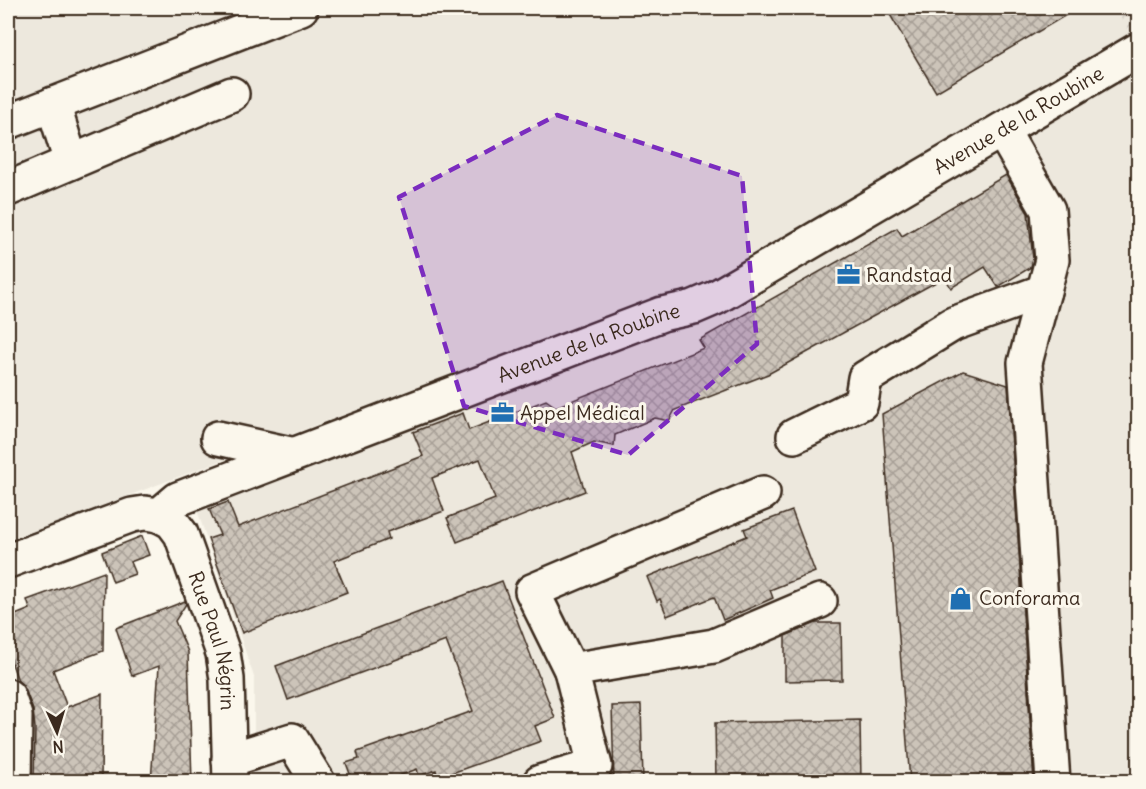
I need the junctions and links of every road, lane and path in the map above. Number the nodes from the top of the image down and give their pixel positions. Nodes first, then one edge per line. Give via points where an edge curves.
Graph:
1 (301, 8) edge
2 (1138, 50) edge
3 (232, 94) dead end
4 (53, 104) junction
5 (8, 122) edge
6 (1002, 130) junction
7 (71, 162) junction
8 (8, 189) edge
9 (1044, 291) junction
10 (794, 436) dead end
11 (218, 438) dead end
12 (291, 454) junction
13 (763, 493) dead end
14 (159, 515) junction
15 (8, 561) edge
16 (820, 600) dead end
17 (571, 670) junction
18 (8, 696) edge
19 (230, 771) edge
20 (14, 782) edge
21 (318, 782) edge
22 (540, 782) edge
23 (1053, 782) edge

1 - 4 street
2 - 6 street, Avenue de la Roubine
3 - 7 street
4 - 5 street
4 - 7 street
6 - 9 street via 1048,210 1052,260
6 - 12 street, Avenue de la Roubine via 715,298 662,314
7 - 8 street
9 - 10 street via 953,324 865,378 861,403
9 - 23 street via 1025,363
11 - 12 street
12 - 14 street, Avenue de la Roubine via 178,499
13 - 17 street via 532,591
14 - 15 street via 132,515
14 - 19 street, Rue Paul Négrin via 172,522 181,534 224,653
16 - 17 street via 714,646
17 - 22 street via 595,766
18 - 20 street via 15,716
19 - 21 street via 292,740

